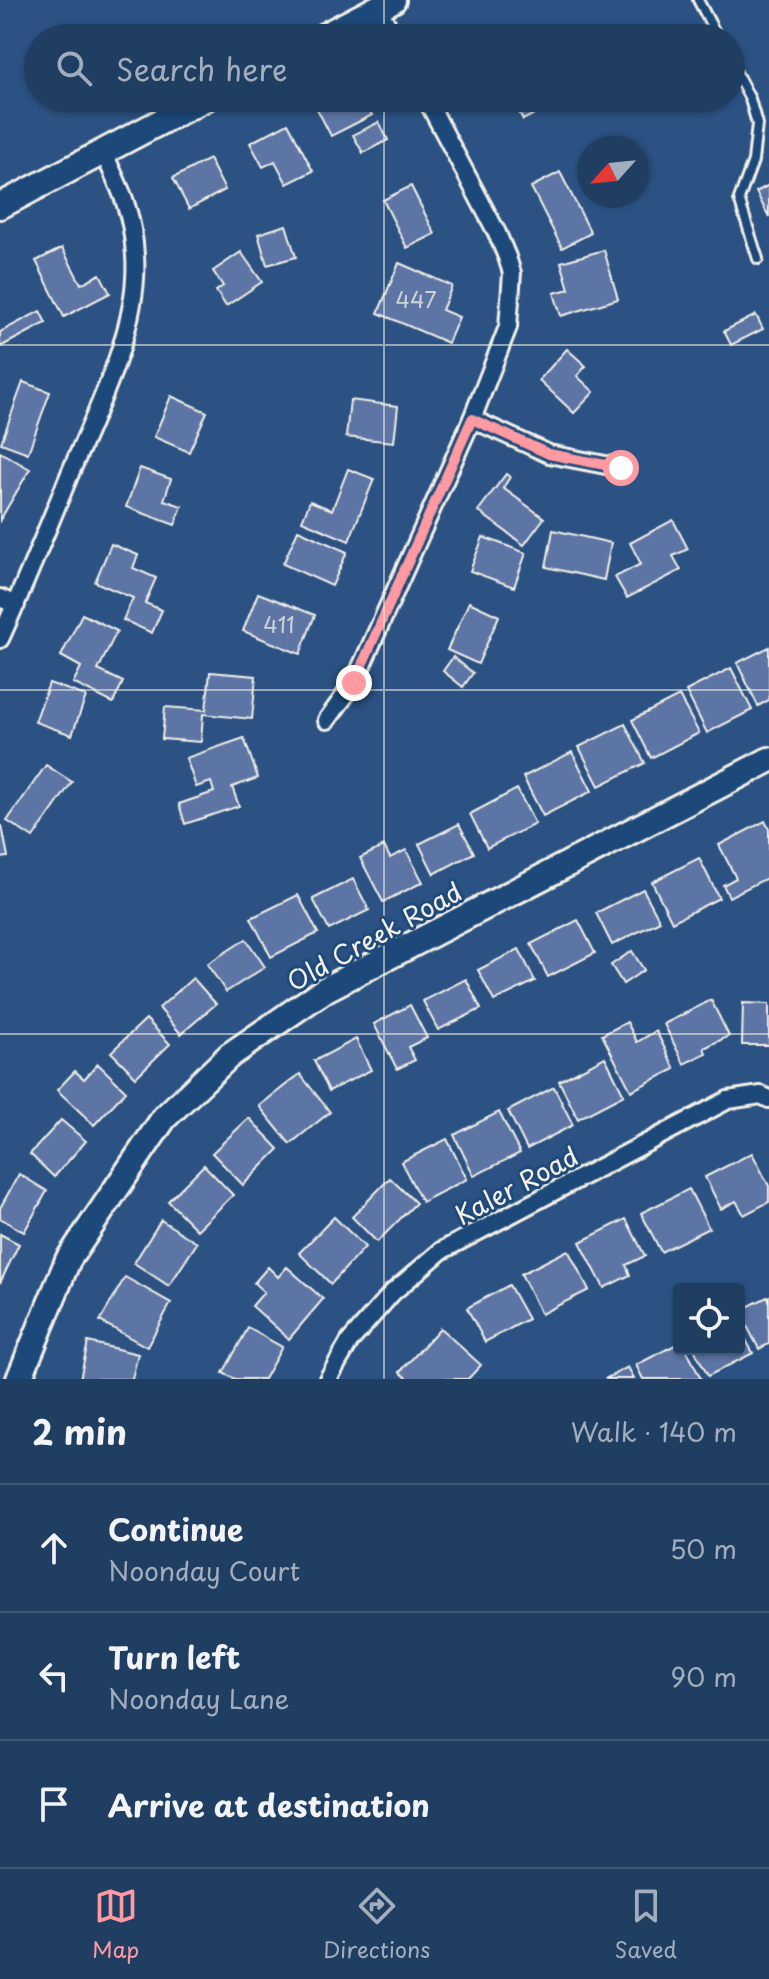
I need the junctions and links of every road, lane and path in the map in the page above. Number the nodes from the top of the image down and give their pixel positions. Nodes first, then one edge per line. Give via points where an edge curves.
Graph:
1 (698, 1) edge
2 (385, 4) edge
3 (347, 24) edge
4 (390, 24) edge
5 (710, 24) edge
6 (745, 90) edge
7 (179, 112) edge
8 (433, 112) edge
9 (103, 152) junction
10 (0, 206) edge
11 (758, 259) dead end
12 (472, 419) junction
13 (621, 468) dead end
14 (8, 601) edge
15 (0, 639) edge
16 (327, 720) dead end
17 (769, 760) edge
18 (769, 1099) edge
19 (19, 1379) edge
20 (328, 1379) edge

1 - 5 lane
2 - 3 street
2 - 4 street
6 - 11 lane via 757,124 753,161 739,199
7 - 9 street
8 - 12 street via 497,233 512,273 508,327
9 - 10 street
9 - 14 street via 129,213 135,256 132,304 104,392
12 - 13 street via 549,454
12 - 16 street via 354,683
14 - 15 street
17 - 19 street, Old Creek Road via 326,989 230,1055 164,1118 76,1247
18 - 20 street, Kaler Road via 761,1095 728,1100 441,1251 392,1293 350,1341

